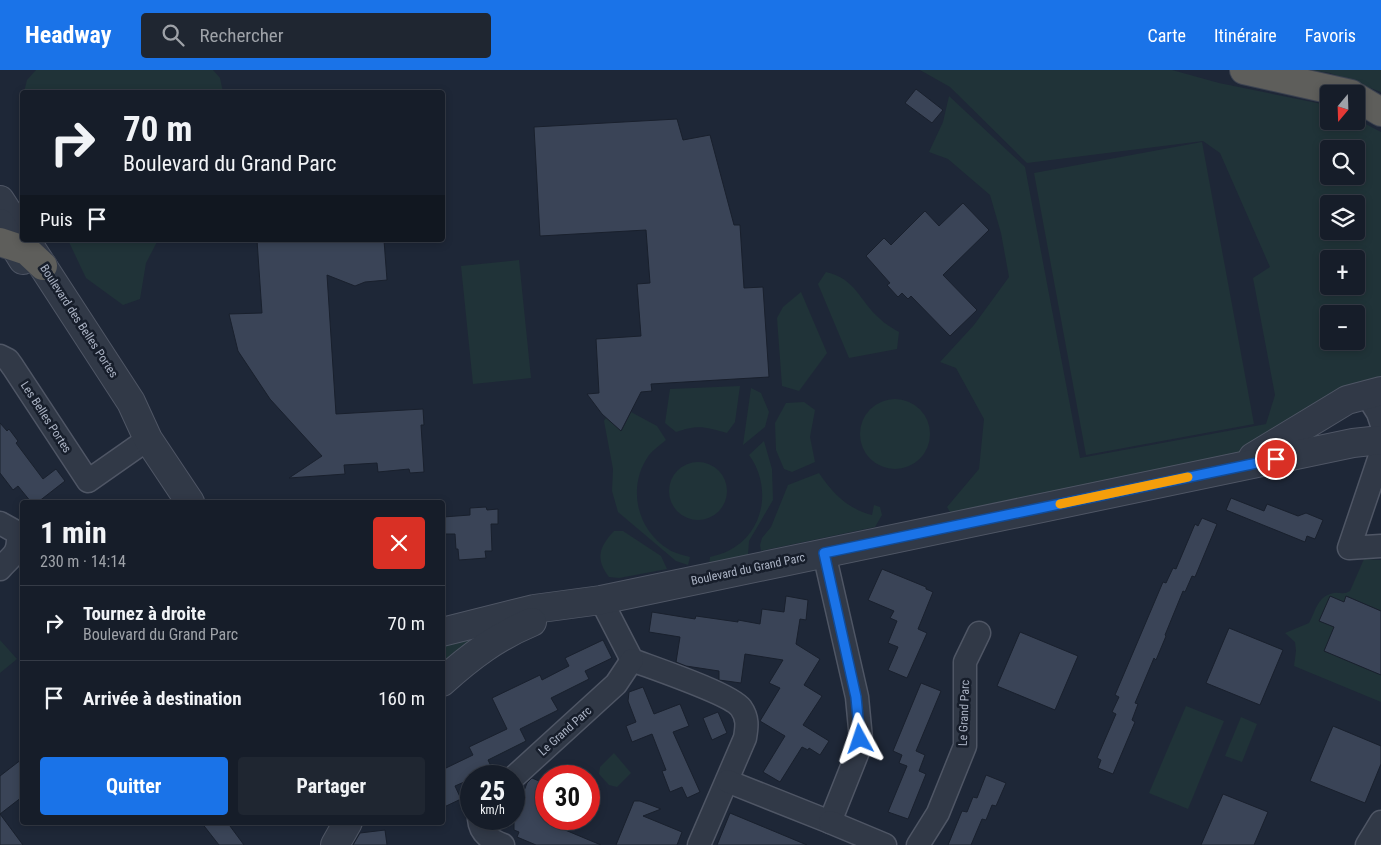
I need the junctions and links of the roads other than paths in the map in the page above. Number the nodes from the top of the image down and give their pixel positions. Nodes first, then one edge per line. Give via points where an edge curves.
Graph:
1 (1244, 70) edge
2 (1320, 87) edge
3 (1365, 102) edge
4 (1381, 112) edge
5 (0, 200) edge
6 (0, 223) edge
7 (13, 245) edge
8 (41, 275) joint
9 (0, 356) edge
10 (1374, 393) edge
11 (1381, 422) edge
12 (148, 439) junction
13 (1381, 440) edge
14 (1381, 453) edge
15 (1237, 467) junction
16 (189, 500) edge
17 (0, 523) edge
18 (1381, 546) edge
19 (824, 553) junction
20 (0, 569) edge
21 (592, 601) junction
22 (445, 631) edge
23 (979, 633) dead end
24 (632, 660) junction
25 (445, 679) edge
26 (525, 767) edge
27 (727, 781) junction
28 (830, 822) junction
29 (1381, 822) edge
30 (330, 825) edge
31 (346, 825) edge
32 (482, 830) edge
33 (326, 845) edge
34 (335, 845) edge
35 (503, 845) edge
36 (699, 845) edge
37 (885, 845) edge
38 (918, 845) edge
39 (1368, 845) edge

1 - 2 highway
3 - 4 highway
5 - 7 street
6 - 7 street
7 - 8 highway via 27,250
8 - 12 street, Boulevard des Belles Portes via 131,402
9 - 12 street, Les Belles Portes via 13,367 88,481
10 - 11 street
10 - 15 street, Boulevard du Grand Parc via 1347,400
12 - 16 street, Boulevard des Belles Portes
13 - 15 street, Boulevard du Grand Parc
14 - 18 street via 1348,548
15 - 19 street, Boulevard du Grand Parc
17 - 20 street via 18,533 19,542 16,554
19 - 21 street, Boulevard du Grand Parc
19 - 28 street via 856,697 860,739
21 - 22 street, Boulevard du Grand Parc via 534,609
21 - 24 street
21 - 25 street, Boulevard du Grand Parc via 503,635
23 - 38 street, Le Grand Parc via 965,662 965,746 938,813
24 - 26 street, Le Grand Parc via 616,684
24 - 27 street via 725,696 740,706 747,720 746,738
27 - 28 street
27 - 36 street
28 - 37 street
29 - 39 street
30 - 33 street
31 - 34 street
32 - 35 street via 491,840

